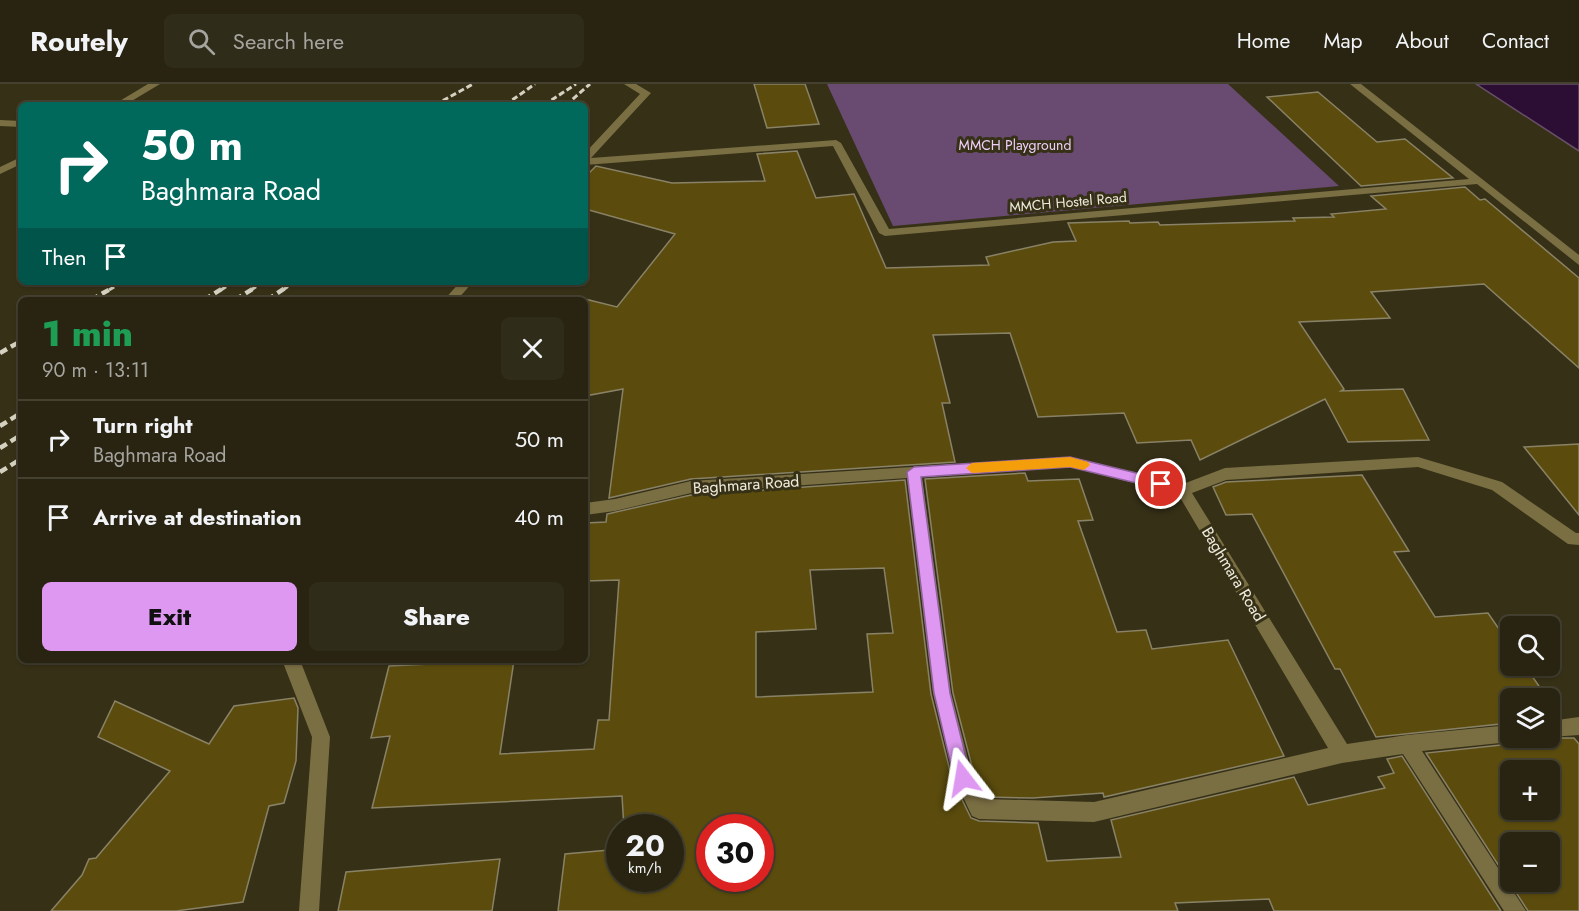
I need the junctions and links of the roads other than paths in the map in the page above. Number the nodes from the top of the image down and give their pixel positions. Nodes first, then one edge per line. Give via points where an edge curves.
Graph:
1 (155, 84) edge
2 (629, 84) edge
3 (656, 84) edge
4 (1355, 84) edge
5 (646, 93) junction
6 (123, 102) edge
7 (0, 123) edge
8 (18, 124) edge
9 (588, 157) edge
10 (588, 160) edge
11 (18, 162) edge
12 (0, 171) edge
13 (1479, 181) junction
14 (1579, 261) edge
15 (464, 285) edge
16 (453, 297) edge
17 (914, 472) junction
18 (1184, 490) junction
19 (588, 509) edge
20 (1579, 539) edge
21 (292, 663) edge
22 (1579, 726) edge
23 (1560, 728) edge
24 (1500, 734) edge
25 (1407, 744) junction
26 (1342, 754) junction
27 (309, 911) edge
28 (1516, 911) edge

1 - 6 street
2 - 5 street
3 - 5 street
4 - 13 street
5 - 9 street
7 - 8 street
10 - 13 street, MMCH Hostel Road via 836,143 885,233
11 - 12 street
13 - 14 street
15 - 16 street
17 - 18 street, Baghmara Road via 1070,462
17 - 19 street, Baghmara Road via 691,487
17 - 26 street via 942,693 963,778 979,809 1094,812
18 - 20 street via 1225,474 1418,462 1497,486 1574,540
18 - 26 street, Baghmara Road
21 - 27 street via 321,736
22 - 23 street
24 - 25 street
25 - 26 street
25 - 28 street

